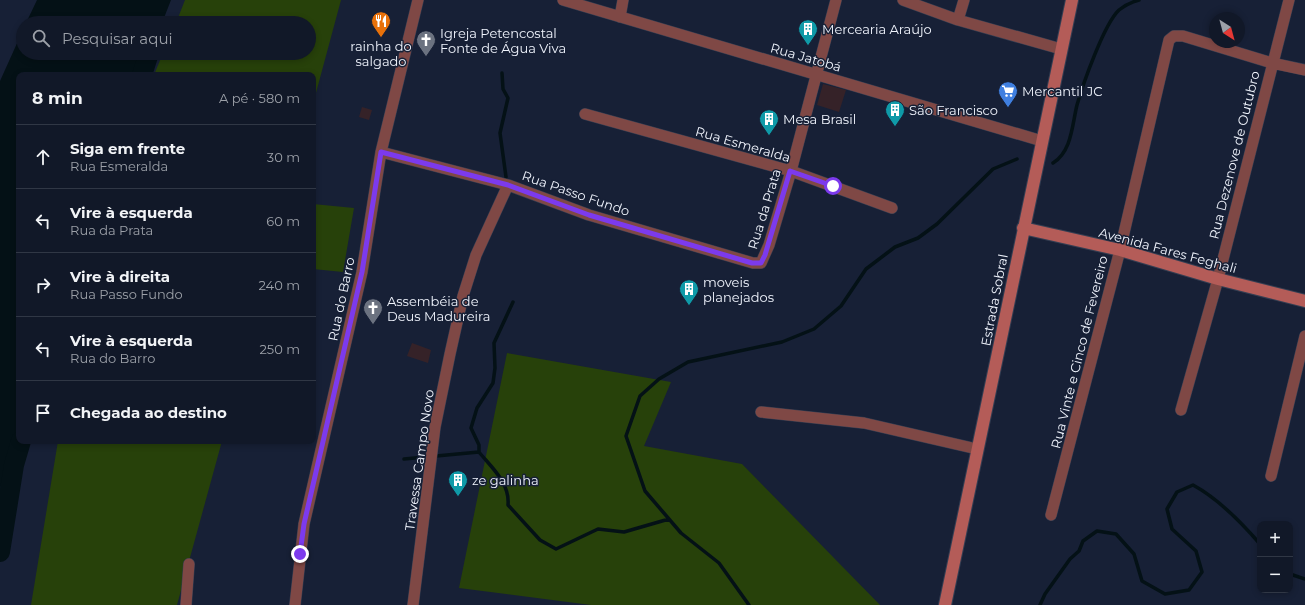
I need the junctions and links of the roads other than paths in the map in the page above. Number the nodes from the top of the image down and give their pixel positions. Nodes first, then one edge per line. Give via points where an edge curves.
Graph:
1 (418, 0) edge
2 (563, 0) edge
3 (623, 0) edge
4 (836, 0) edge
5 (903, 0) edge
6 (964, 0) edge
7 (1072, 0) edge
8 (1289, 0) edge
9 (620, 16) junction
10 (958, 20) junction
11 (1061, 49) junction
12 (1272, 63) junction
13 (1305, 70) edge
14 (816, 74) junction
15 (585, 114) dead end
16 (1042, 141) junction
17 (381, 152) junction
18 (790, 171) junction
19 (508, 185) junction
20 (892, 208) dead end
21 (1023, 228) junction
22 (1120, 250) junction
23 (761, 263) joint
24 (1218, 279) junction
25 (1305, 301) edge
26 (1305, 336) edge
27 (1181, 410) dead end
28 (761, 412) dead end
29 (977, 449) junction
30 (1271, 476) dead end
31 (1051, 514) dead end
32 (189, 564) dead end
33 (186, 605) edge
34 (296, 605) edge
35 (413, 605) edge
36 (945, 605) edge

1 - 17 street, Rua do Barro
2 - 9 street, Rua Jatobá
3 - 9 street
4 - 14 street, Rua da Prata
5 - 10 street
6 - 10 street
7 - 11 street, Estrada Sobral
8 - 12 street, Rua Dezenove de Outubro
9 - 14 street, Rua Jatobá
10 - 11 street
11 - 16 street, Estrada Sobral
12 - 13 street
12 - 22 street, Rua Vinte e Cinco de Fevereiro via 1183,36 1174,36 1169,40
12 - 24 street, Rua Dezenove de Outubro
14 - 16 street, Rua Jatobá
14 - 18 street, Rua da Prata
15 - 18 street, Rua Esmeralda
16 - 21 street, Estrada Sobral
17 - 19 street, Rua Passo Fundo
17 - 34 street, Rua do Barro via 362,272 304,524
18 - 20 street, Rua Esmeralda
18 - 23 street, Rua da Prata via 769,245
19 - 23 street, Rua Passo Fundo via 589,215 752,263
19 - 35 street, Travessa Campo Novo via 476,255 463,296 435,427
21 - 22 street, Avenida Fares Feghali
21 - 29 street, Estrada Sobral
22 - 24 street, Avenida Fares Feghali
22 - 31 street, Rua Vinte e Cinco de Fevereiro
24 - 25 street, Avenida Fares Feghali
24 - 27 street, Rua Dezenove de Outubro
26 - 30 street
28 - 29 street via 864,423
29 - 36 street, Estrada Sobral
32 - 33 street

